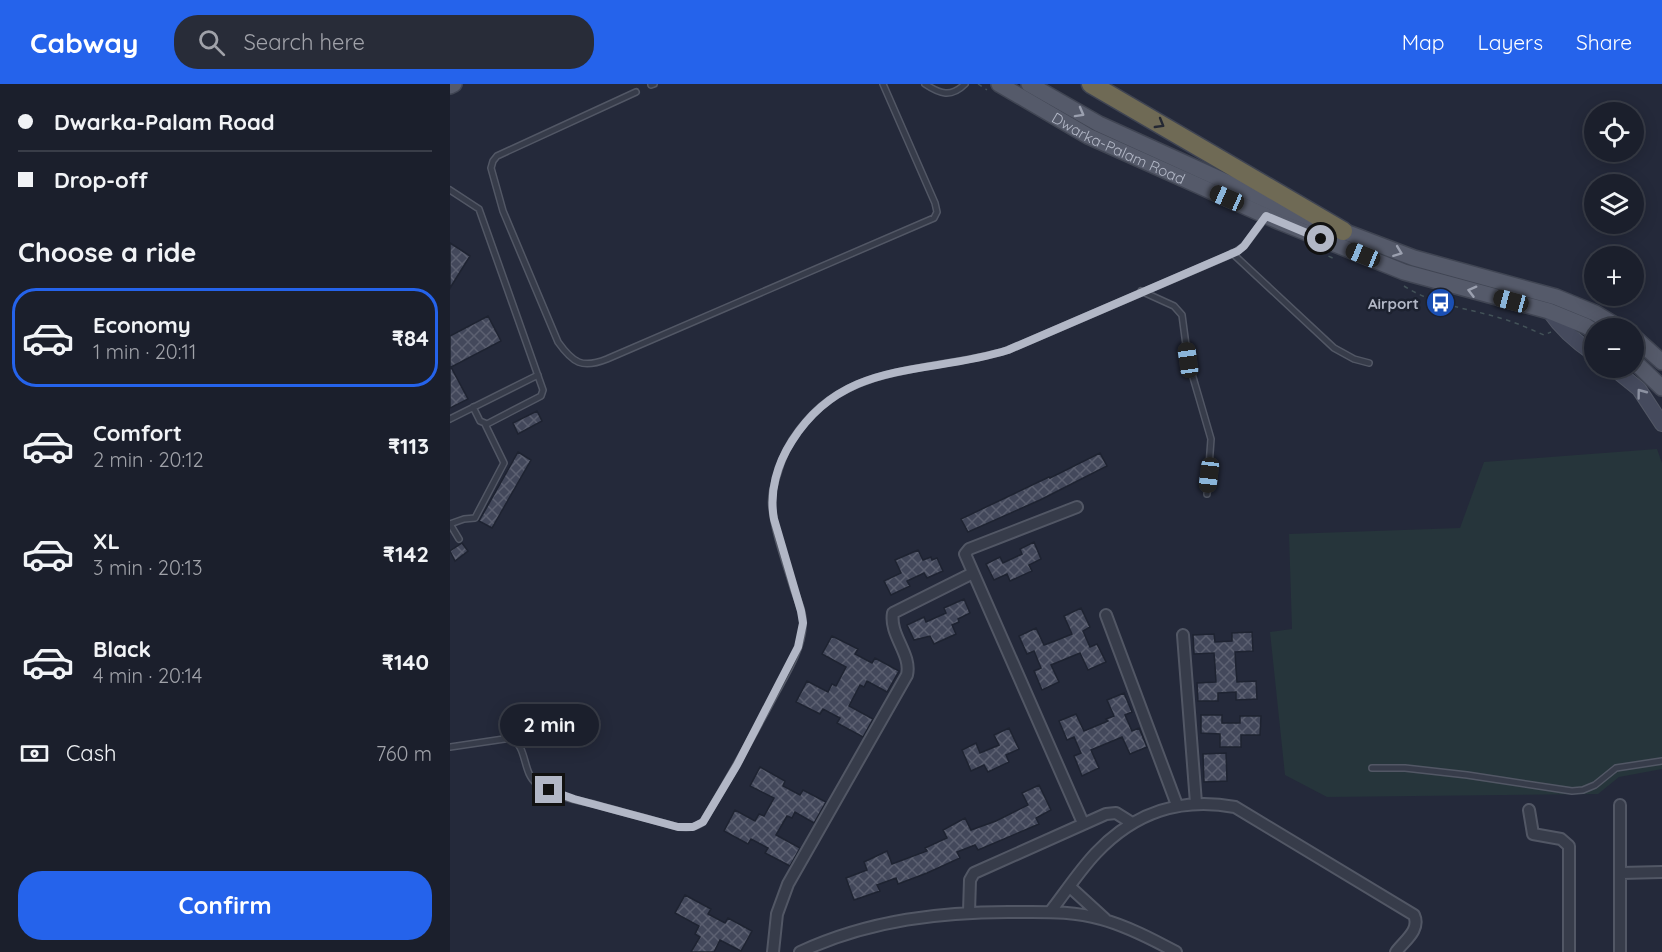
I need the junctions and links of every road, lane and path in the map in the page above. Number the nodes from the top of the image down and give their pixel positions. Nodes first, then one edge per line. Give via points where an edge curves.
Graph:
1 (884, 84) edge
2 (925, 84) edge
3 (965, 84) edge
4 (999, 84) edge
5 (1029, 84) edge
6 (1091, 84) edge
7 (636, 92) dead end
8 (450, 190) edge
9 (1266, 216) junction
10 (1343, 231) junction
11 (1232, 253) junction
12 (1141, 291) junction
13 (1549, 311) junction
14 (1603, 318) edge
15 (1584, 327) edge
16 (1644, 346) edge
17 (1584, 347) edge
18 (1662, 362) edge
19 (1370, 363) dead end
20 (1644, 371) edge
21 (538, 375) junction
22 (1625, 378) edge
23 (1662, 388) edge
24 (473, 407) junction
25 (450, 419) edge
26 (485, 424) junction
27 (1662, 424) edge
28 (1207, 494) dead end
29 (1077, 507) dead end
30 (450, 524) edge
31 (459, 539) dead end
32 (973, 573) junction
33 (1106, 615) dead end
34 (1183, 635) dead end
35 (450, 747) edge
36 (1662, 761) edge
37 (1372, 768) dead end
38 (1196, 803) junction
39 (1177, 805) junction
40 (1620, 805) dead end
41 (1529, 810) dead end
42 (1083, 823) junction
43 (1132, 823) junction
44 (1662, 872) edge
45 (1621, 873) junction
46 (1070, 886) junction
47 (969, 912) junction
48 (1050, 912) junction
49 (1107, 921) junction
50 (773, 952) edge
51 (800, 952) edge
52 (1176, 952) edge
53 (1396, 952) edge
54 (1569, 952) edge
55 (1620, 952) edge

1 - 7 lane via 935,203 934,218 607,359 585,364 571,358 558,342 503,211 492,164 497,156
2 - 3 lane via 939,93 951,94
4 - 9 main road, Dwarka-Palam Road via 1088,136
5 -> 10 main road via 1099,124
6 -> 10 highway
8 - 21 lane via 479,209
9 - 11 lane via 1244,246
13 -> 9 main road, Dwarka-Palam Road via 1404,272
10 -> 14 main road via 1414,258 1556,297
11 - 12 lane
11 - 19 lane via 1334,348
12 - 28 lane via 1174,306 1182,315 1188,360 1211,438
12 - 35 lane via 990,356 906,369 867,380 824,403 799,429 785,451 772,505 801,611 800,640 737,765 699,825 678,827 549,790 531,777 520,745 511,738
13 - 15 main road, Dwarka-Palam Road
13 - 17 street via 1561,328
16 - 18 main road
20 - 23 main road
21 - 24 lane
21 - 26 lane via 541,396
27 -> 22 street via 1639,389
24 - 25 lane
24 - 26 lane
26 - 30 lane via 504,463 475,518
29 - 32 street via 967,550
30 - 31 lane
32 - 42 street
32 - 50 street via 893,613 893,624 908,664 907,675 788,884 777,914
33 - 39 street
34 - 38 street
36 - 37 lane via 1616,768 1595,786 1572,791 1467,775
38 - 39 street
38 - 53 street via 1235,807 1414,915 1416,929
39 - 43 street
40 - 45 street
41 - 54 street via 1533,834 1561,839 1569,846
42 - 43 street via 1112,812
42 - 47 street via 974,873 969,885
43 - 46 street via 1096,854
44 - 45 street
45 - 55 street
46 - 48 street
46 - 49 street
47 - 48 street
47 - 51 street via 861,929
48 - 49 street
49 - 52 street

